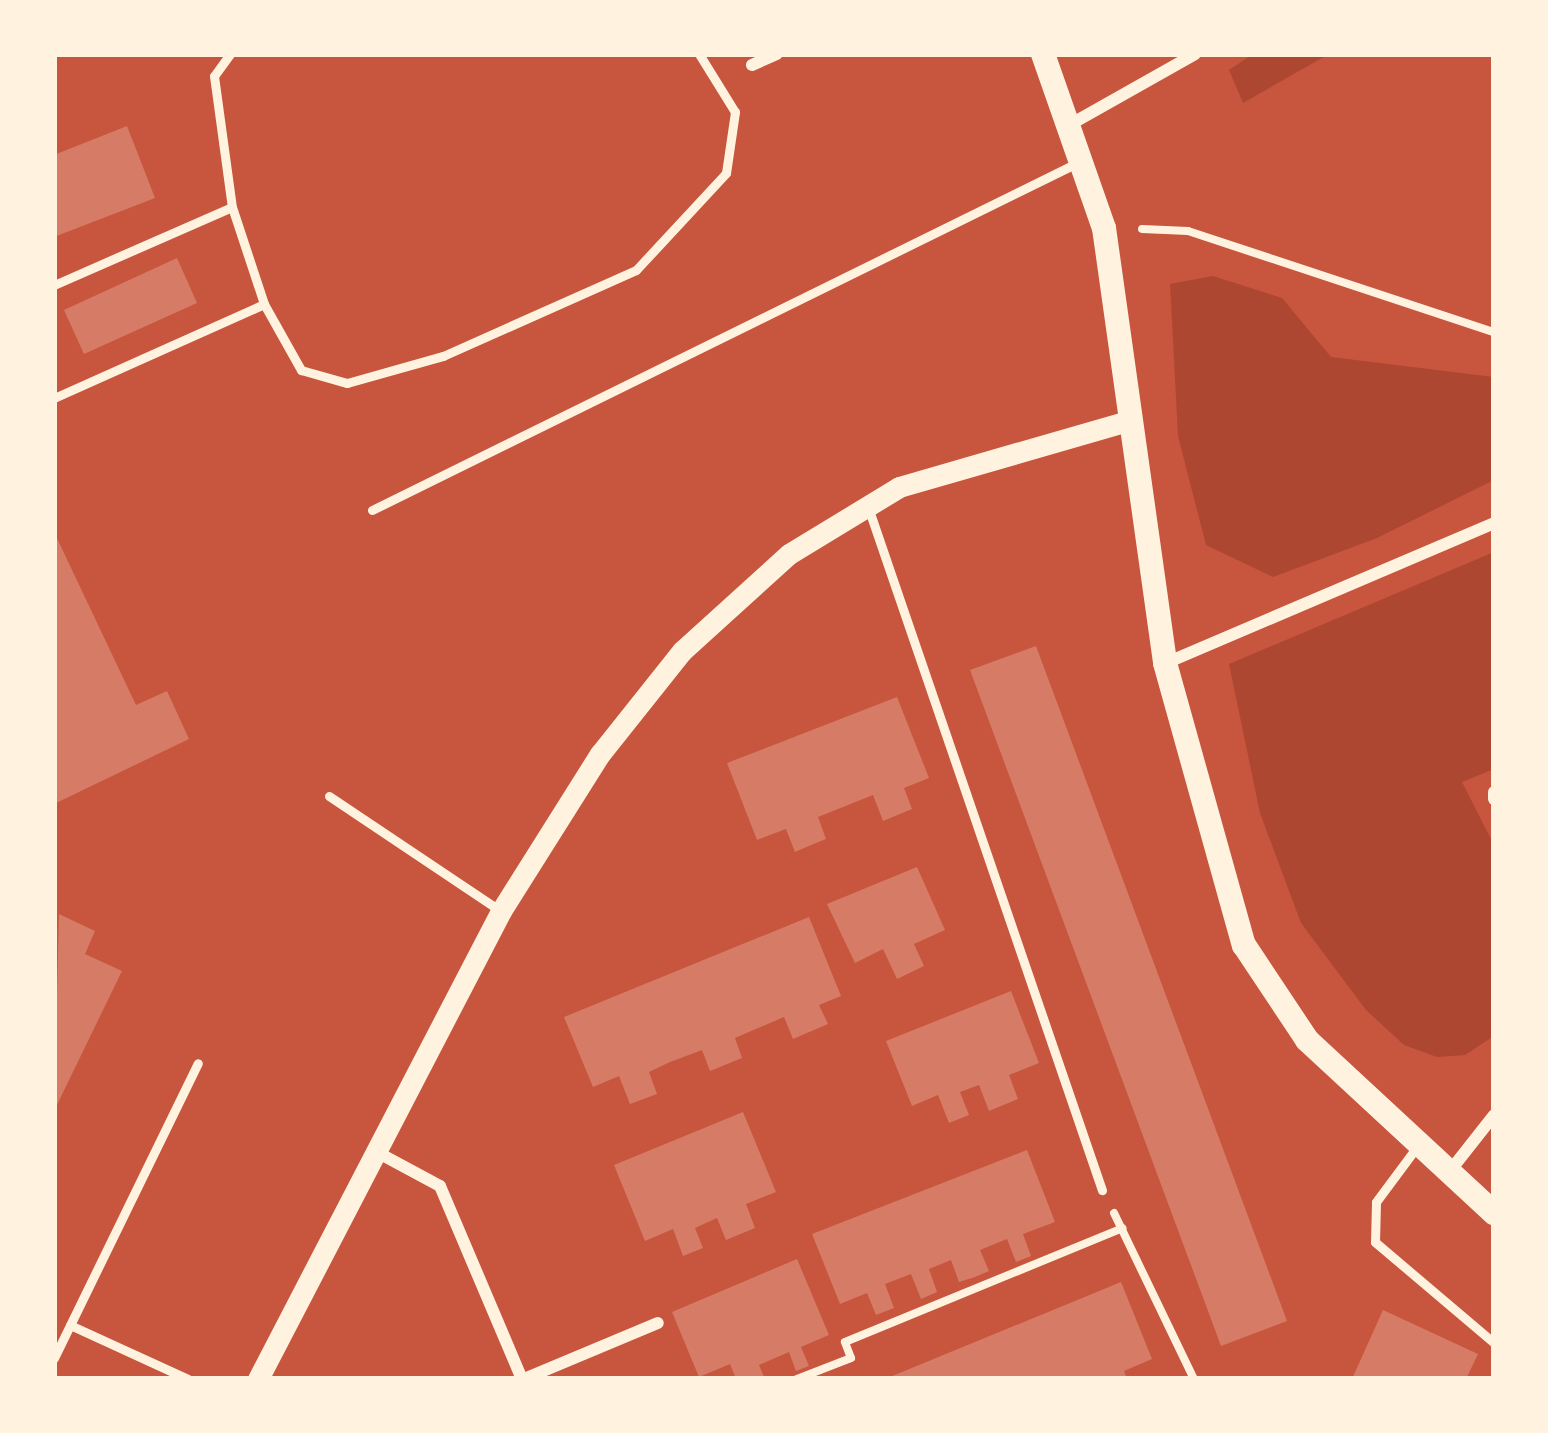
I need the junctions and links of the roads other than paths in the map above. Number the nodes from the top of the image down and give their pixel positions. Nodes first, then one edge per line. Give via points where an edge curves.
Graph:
1 (230, 54) edge
2 (699, 54) edge
3 (777, 54) edge
4 (1042, 54) edge
5 (1195, 54) edge
6 (752, 65) dead end
7 (1070, 124) junction
8 (1082, 160) junction
9 (232, 207) junction
10 (54, 286) edge
11 (264, 304) junction
12 (54, 398) edge
13 (1128, 422) junction
14 (867, 505) junction
15 (371, 510) dead end
16 (1494, 523) edge
17 (1165, 663) junction
18 (329, 796) dead end
19 (501, 910) junction
20 (197, 1063) dead end
21 (1494, 1115) edge
22 (1419, 1144) junction
23 (371, 1150) junction
24 (1449, 1172) junction
25 (1102, 1190) road end
26 (1494, 1213) edge
27 (658, 1323) dead end
28 (70, 1325) junction
29 (1494, 1343) edge
30 (54, 1358) edge
31 (188, 1379) edge
32 (258, 1379) edge
33 (523, 1379) edge

1 - 9 lane via 214,76
2 - 11 lane via 735,112 726,173 636,271 443,356 347,383 301,370
3 - 6 street
4 - 7 main road
5 - 7 street
7 - 8 main road
8 - 13 main road via 1104,228
8 - 15 lane
9 - 10 lane
9 - 11 lane
11 - 12 lane
13 - 14 street via 898,487
13 - 17 main road
14 - 19 street via 788,554 682,651 599,754
14 - 25 lane
16 - 17 street
17 - 22 main road via 1229,905 1260,976 1307,1040
18 - 19 lane
19 - 23 street
20 - 28 lane
21 - 24 street
22 - 24 main road
22 - 29 lane via 1376,1202 1376,1242
23 - 32 street
23 - 33 street via 440,1186
24 - 26 main road
27 - 33 street
28 - 30 lane
28 - 31 lane

